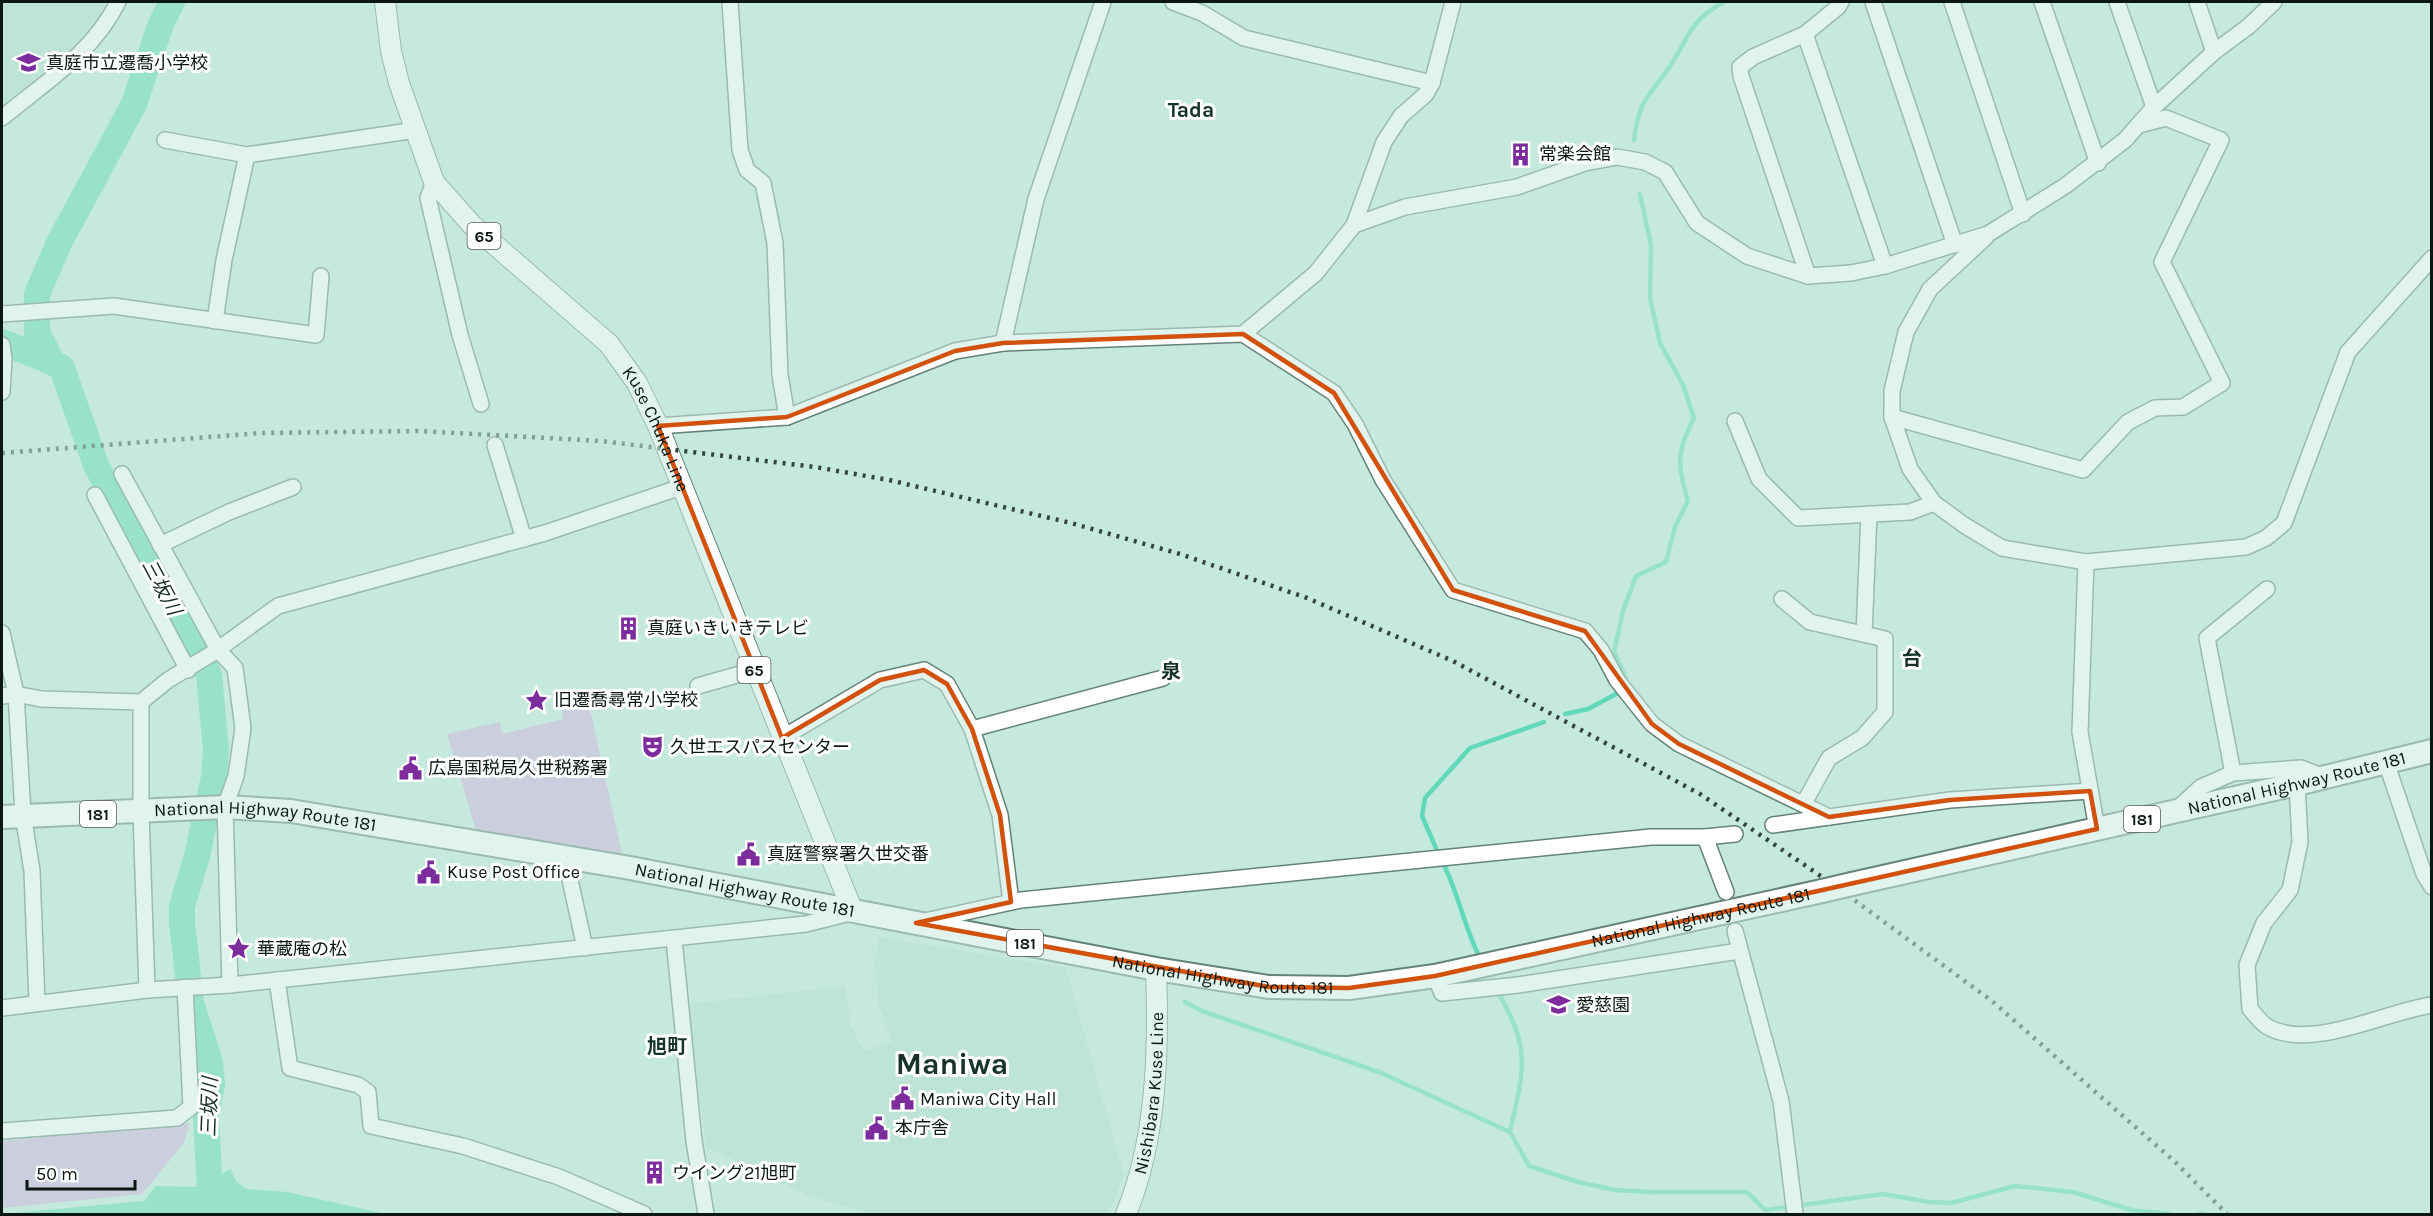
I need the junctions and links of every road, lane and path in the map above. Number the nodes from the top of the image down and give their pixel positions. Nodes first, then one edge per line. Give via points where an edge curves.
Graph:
1 (118, 2) edge
2 (385, 2) edge
3 (730, 2) edge
4 (1103, 2) edge
5 (1173, 2) edge
6 (1453, 2) edge
7 (1841, 2) edge
8 (1873, 2) edge
9 (1952, 2) edge
10 (2042, 2) edge
11 (2116, 2) edge
12 (2196, 2) edge
13 (2274, 2) edge
14 (1805, 34) junction
15 (2214, 52) junction
16 (1432, 83) junction
17 (2154, 107) junction
18 (2, 118) edge
19 (2139, 125) junction
20 (416, 130) junction
21 (165, 140) dead end
22 (247, 155) junction
23 (2098, 163) junction
24 (434, 182) junction
25 (2023, 214) junction
26 (1354, 225) junction
27 (1988, 234) junction
28 (1955, 245) junction
29 (2432, 258) edge
30 (1885, 266) junction
31 (321, 276) dead end
32 (1808, 276) junction
33 (2, 314) edge
34 (215, 321) junction
35 (1243, 334) junction
36 (1003, 343) junction
37 (2, 354) edge
38 (2, 392) edge
39 (481, 404) dead end
40 (787, 417) junction
41 (1892, 417) junction
42 (1735, 421) dead end
43 (658, 426) junction
44 (495, 446) dead end
45 (122, 474) dead end
46 (292, 487) dead end
47 (681, 488) junction
48 (95, 495) dead end
49 (1934, 503) junction
50 (1869, 514) junction
51 (524, 538) junction
52 (160, 545) junction
53 (2086, 562) junction
54 (2266, 589) dead end
55 (1782, 599) dead end
56 (2, 633) edge
57 (1864, 634) junction
58 (215, 651) junction
59 (188, 670) junction
60 (754, 670) junction
61 (1163, 678) dead end
62 (698, 686) dead end
63 (9, 695) edge
64 (141, 702) junction
65 (972, 729) junction
66 (782, 738) junction
67 (2432, 751) edge
68 (2386, 762) junction
69 (2233, 772) junction
70 (2324, 777) junction
71 (2297, 784) junction
72 (2090, 791) junction
73 (1804, 803) junction
74 (225, 807) junction
75 (2175, 811) junction
76 (141, 813) junction
77 (12, 816) edge
78 (1829, 817) junction
79 (1773, 825) dead end
80 (2097, 829) junction
81 (1735, 834) dead end
82 (1704, 837) junction
83 (565, 857) junction
84 (2432, 887) edge
85 (1726, 892) dead end
86 (1011, 902) junction
87 (853, 912) junction
88 (809, 914) junction
89 (916, 923) junction
90 (1735, 932) dead end
91 (674, 939) junction
92 (585, 948) junction
93 (1738, 951) junction
94 (1156, 969) junction
95 (1435, 976) junction
96 (277, 980) junction
97 (230, 985) junction
98 (186, 987) junction
99 (147, 990) junction
100 (37, 1003) junction
101 (2432, 1005) edge
102 (2, 1008) edge
103 (2, 1131) edge
104 (644, 1215) edge
105 (706, 1215) edge
106 (1126, 1215) edge
107 (1795, 1215) edge

1 - 18 street via 99,34 71,65
2 - 20 main road, Kuse Chuka Line / 65 via 391,51
3 - 40 street via 740,150 747,170 763,183 775,243 780,375
4 - 36 street via 1036,199
5 - 16 street via 1202,13 1244,38
6 - 16 street
7 - 14 street
8 - 28 street
9 - 25 street
10 - 23 street
11 - 17 street
12 - 15 street
13 - 15 street
14 - 30 street
14 - 32 street via 1753,57 1740,67
15 - 17 street
16 - 26 street via 1426,94 1401,116 1384,142
17 - 19 street
19 - 23 street
19 - 41 street via 2166,118 2221,140 2163,262 2222,383 2183,407 2155,408 2128,422 2083,470
20 - 22 street
20 - 24 main road, Kuse Chuka Line / 65
21 - 22 street
22 - 34 street
23 - 25 street
24 - 39 street via 428,198 460,335
24 - 43 main road, Kuse Chuka Line / 65 via 472,225 609,344 636,383
25 - 27 street
26 - 32 street via 1406,207 1517,187 1585,163 1617,157 1645,162 1665,172 1697,223 1723,242 1747,256
26 - 35 street via 1316,273
27 - 28 street
27 - 41 street via 1930,289 1906,332 1892,391
28 - 30 street
29 - 53 street via 2348,352 2284,523 2266,538 2246,547
30 - 32 street
31 - 34 street via 316,335
33 - 34 street via 114,306
35 - 36 street
35 - 73 street via 1334,393 1355,424 1383,480 1453,590 1585,631 1652,724 1679,744
36 - 40 street via 955,351
37 - 38 street
40 - 43 street
41 - 49 street via 1910,469
42 - 50 street via 1759,479 1798,518
43 - 47 main road, Kuse Chuka Line / 65
44 - 51 street
45 - 52 street
46 - 52 street
47 - 51 street
47 - 60 main road, Kuse Chuka Line / 65
48 - 59 street
49 - 50 street via 1910,512
49 - 53 street via 2002,548
50 - 57 street
51 - 58 street via 278,606
52 - 58 street
53 - 72 street via 2080,732
54 - 69 street via 2207,638
55 - 57 street via 1810,622
56 - 63 street
57 - 73 street via 1885,639 1884,712 1862,738 1829,758
58 - 59 street
58 - 74 street via 235,668 243,728 236,776
59 - 64 street
60 - 62 street
60 - 66 main road, Kuse Chuka Line / 65
61 - 65 street
63 - 64 street
63 - 77 street
64 - 76 street
65 - 66 street via 946,684 924,670 880,680
65 - 86 street via 1000,815
66 - 87 main road, Kuse Chuka Line / 65
67 - 68 highway, National Highway Route 181 / 181
68 - 70 highway, National Highway Route 181 / 181
68 - 84 street via 2424,874
69 - 70 street via 2301,768
69 - 75 street via 2201,787
70 - 71 highway, National Highway Route 181 / 181
71 - 75 highway, National Highway Route 181 / 181
71 - 101 street via 2300,842 2290,890 2264,923 2247,965 2250,1009 2268,1028 2299,1036 2331,1033
72 - 78 street via 1950,800
72 - 80 street
73 - 78 street
74 - 76 highway, National Highway Route 181 / 181
74 - 83 highway, National Highway Route 181 / 181 via 291,811
74 - 97 street
75 - 80 highway, National Highway Route 181 / 181
76 - 77 highway, National Highway Route 181 / 181
76 - 99 street
77 - 100 street via 32,871
78 - 79 street
80 - 95 highway, National Highway Route 181 / 181, bridge
81 - 82 street
82 - 85 street
82 - 86 street via 1651,837
83 - 88 highway, National Highway Route 181 / 181
83 - 92 street
86 - 89 street
87 - 88 highway, National Highway Route 181 / 181
87 - 89 highway, National Highway Route 181 / 181
88 - 91 street
89 - 94 highway, National Highway Route 181 / 181
90 - 93 street
91 - 92 street
91 - 105 street via 690,1110
92 - 96 street
93 - 95 street via 1442,993
93 - 107 street via 1781,1101
94 - 95 highway, National Highway Route 181 / 181 via 1269,987 1313,989
94 - 106 main road, Nishibara Kuse Line via 1155,1067 1146,1151
96 - 97 street
96 - 104 street via 290,1068 358,1085 368,1092 371,1125 474,1149 559,1177
97 - 98 street
98 - 99 street
98 - 103 street via 191,1107 177,1118
99 - 100 street
100 - 102 street

